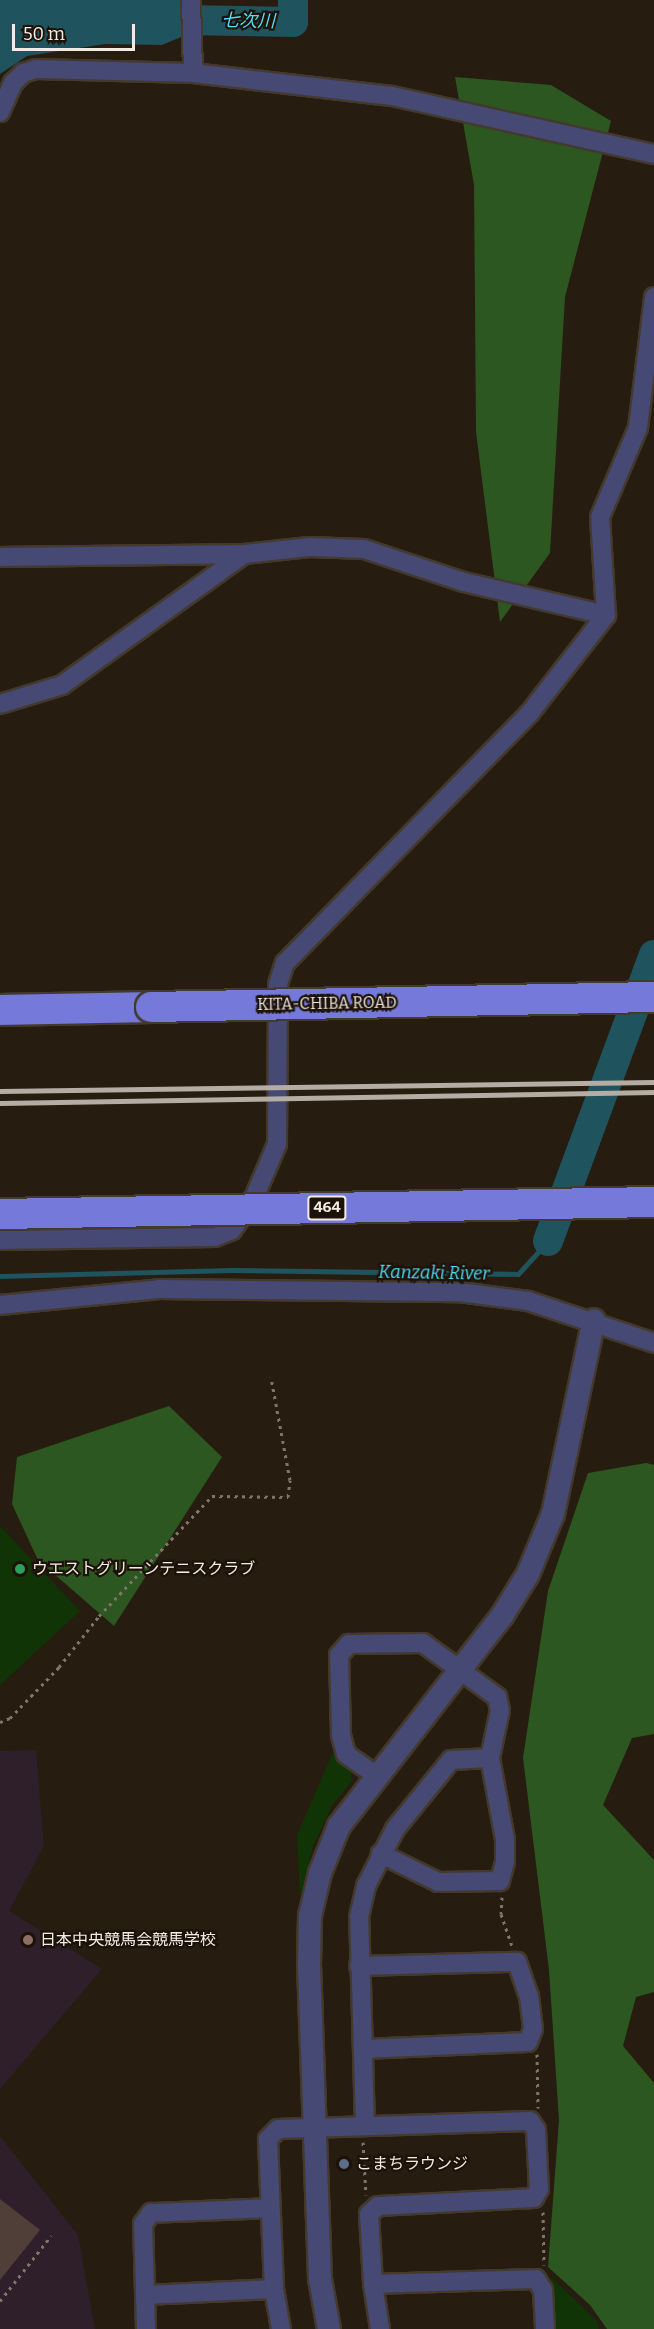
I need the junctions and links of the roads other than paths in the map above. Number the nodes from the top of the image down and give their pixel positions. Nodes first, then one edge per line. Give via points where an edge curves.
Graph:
1 (191, 0) edge
2 (193, 73) junction
3 (0, 112) edge
4 (654, 154) edge
5 (654, 297) edge
6 (244, 554) junction
7 (0, 557) edge
8 (606, 615) junction
9 (0, 704) edge
10 (654, 997) edge
11 (0, 1010) edge
12 (654, 1202) edge
13 (0, 1214) edge
14 (0, 1240) edge
15 (0, 1305) edge
16 (594, 1320) junction
17 (654, 1343) edge
18 (458, 1670) junction
19 (490, 1758) junction
20 (377, 1776) junction
21 (381, 1854) junction
22 (359, 1966) junction
23 (363, 2049) junction
24 (365, 2126) junction
25 (315, 2128) junction
26 (270, 2208) junction
27 (373, 2283) junction
28 (274, 2289) junction
29 (145, 2295) junction
30 (146, 2329) edge
31 (281, 2329) edge
32 (329, 2329) edge
33 (381, 2329) edge
34 (545, 2329) edge

1 - 2 street
2 - 3 street via 36,69 23,73 13,83
2 - 4 street via 392,96
5 - 8 street via 638,428 600,517
6 - 7 street
6 - 8 street via 310,547 364,549 464,582
6 - 9 street via 62,685
8 - 14 street via 529,714 285,963 278,984 277,1144 254,1198 232,1230 215,1237
10 - 11 highway, KITA-CHIBA ROAD, bridge
12 - 13 highway, 464, bridge
15 - 16 street via 159,1289 459,1292 528,1301
16 - 17 street
16 - 18 street via 553,1514 518,1591
18 - 19 street via 497,1697 500,1710
18 - 20 street
18 - 20 street via 423,1643 348,1644 339,1655 341,1735 346,1754
19 - 21 street via 451,1760 395,1829
19 - 21 street via 505,1840 500,1881 438,1882
20 - 25 street via 339,1826 320,1873 310,1916
21 - 22 street via 366,1886 359,1917
22 - 23 street
22 - 23 street via 517,1962 530,1996 533,2028 528,2042
23 - 24 street
24 - 25 street
24 - 27 street via 530,2121 536,2130 539,2189 534,2198 378,2206 369,2214
25 - 26 street via 278,2129 268,2139
25 - 32 street via 320,2279
26 - 28 street
26 - 29 street via 151,2213 142,2224
27 - 33 street
27 - 34 street via 536,2279 543,2290
28 - 29 street
28 - 31 street
29 - 30 street

